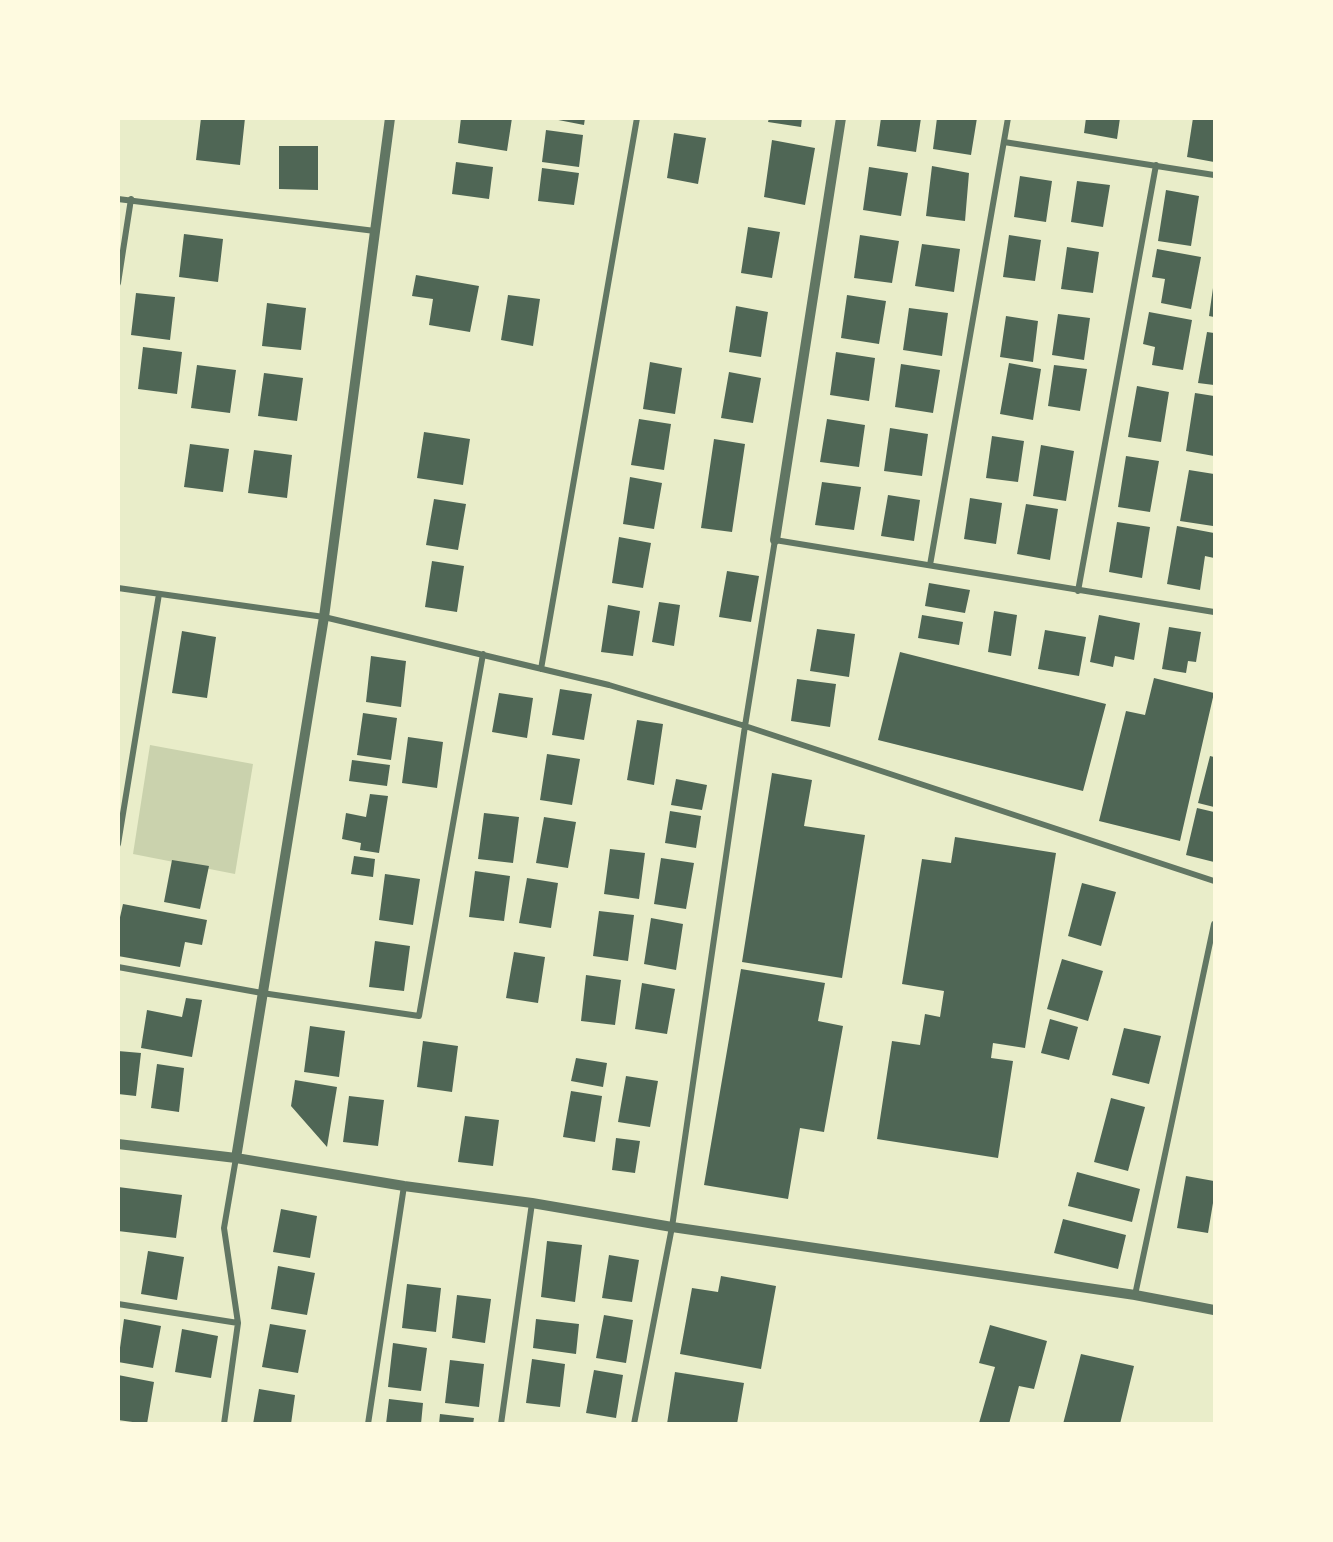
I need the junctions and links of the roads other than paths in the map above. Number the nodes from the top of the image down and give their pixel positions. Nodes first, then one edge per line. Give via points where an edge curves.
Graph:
1 (390, 118) edge
2 (637, 118) edge
3 (841, 118) edge
4 (1008, 118) edge
5 (1004, 142) junction
6 (1156, 165) junction
7 (1215, 175) edge
8 (118, 199) edge
9 (131, 199) junction
10 (375, 231) junction
11 (118, 283) edge
12 (775, 540) junction
13 (930, 565) junction
14 (118, 588) edge
15 (1078, 591) junction
16 (159, 594) junction
17 (1215, 612) edge
18 (324, 617) junction
19 (483, 654) junction
20 (541, 669) junction
21 (745, 726) junction
22 (118, 844) edge
23 (1215, 881) edge
24 (1215, 924) edge
25 (118, 968) edge
26 (262, 993) junction
27 (118, 1144) edge
28 (236, 1158) junction
29 (404, 1186) junction
30 (532, 1203) junction
31 (672, 1227) junction
32 (1135, 1296) junction
33 (118, 1304) edge
34 (1215, 1310) edge
35 (238, 1323) junction
36 (224, 1424) edge
37 (368, 1424) edge
38 (501, 1424) edge
39 (633, 1424) edge

1 - 10 street
2 - 20 street
3 - 12 street
4 - 5 street
5 - 6 street
5 - 13 street
6 - 7 street
6 - 15 street
8 - 9 street
9 - 10 street
9 - 11 street
10 - 18 street
12 - 13 street
12 - 21 street
13 - 15 street
14 - 16 street
15 - 17 street
16 - 18 street
16 - 22 street
18 - 19 street
18 - 26 street
19 - 20 street
19 - 26 street via 419,1016
20 - 21 street
21 - 23 street
21 - 31 street
24 - 32 street
25 - 26 street
26 - 28 street
27 - 28 street
28 - 29 street
28 - 35 street via 224,1228
29 - 30 street
29 - 37 street
30 - 31 street
30 - 38 street
31 - 32 street
31 - 39 street
32 - 34 street
33 - 35 street
35 - 36 street

